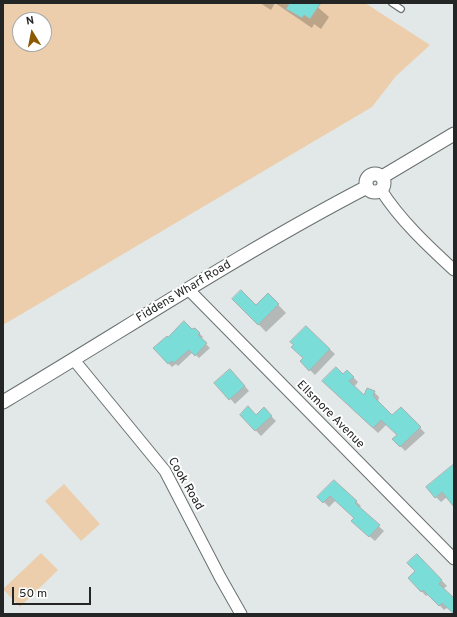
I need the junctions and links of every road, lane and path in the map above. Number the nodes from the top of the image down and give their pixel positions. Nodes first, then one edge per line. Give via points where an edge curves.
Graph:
1 (392, 3) edge
2 (402, 9) dead end
3 (454, 134) edge
4 (382, 183) junction
5 (454, 270) edge
6 (188, 289) junction
7 (74, 360) junction
8 (3, 402) edge
9 (454, 559) edge
10 (241, 614) edge

1 - 2 lane
3 - 4 street
4 - 5 street via 387,200
4 - 6 street, Fiddens Wharf Road via 373,191 367,187 315,214
6 - 7 street, Fiddens Wharf Road
6 - 9 street, Ellsmore Avenue
7 - 8 street, Fiddens Wharf Road
7 - 10 street, Cook Road via 164,471

